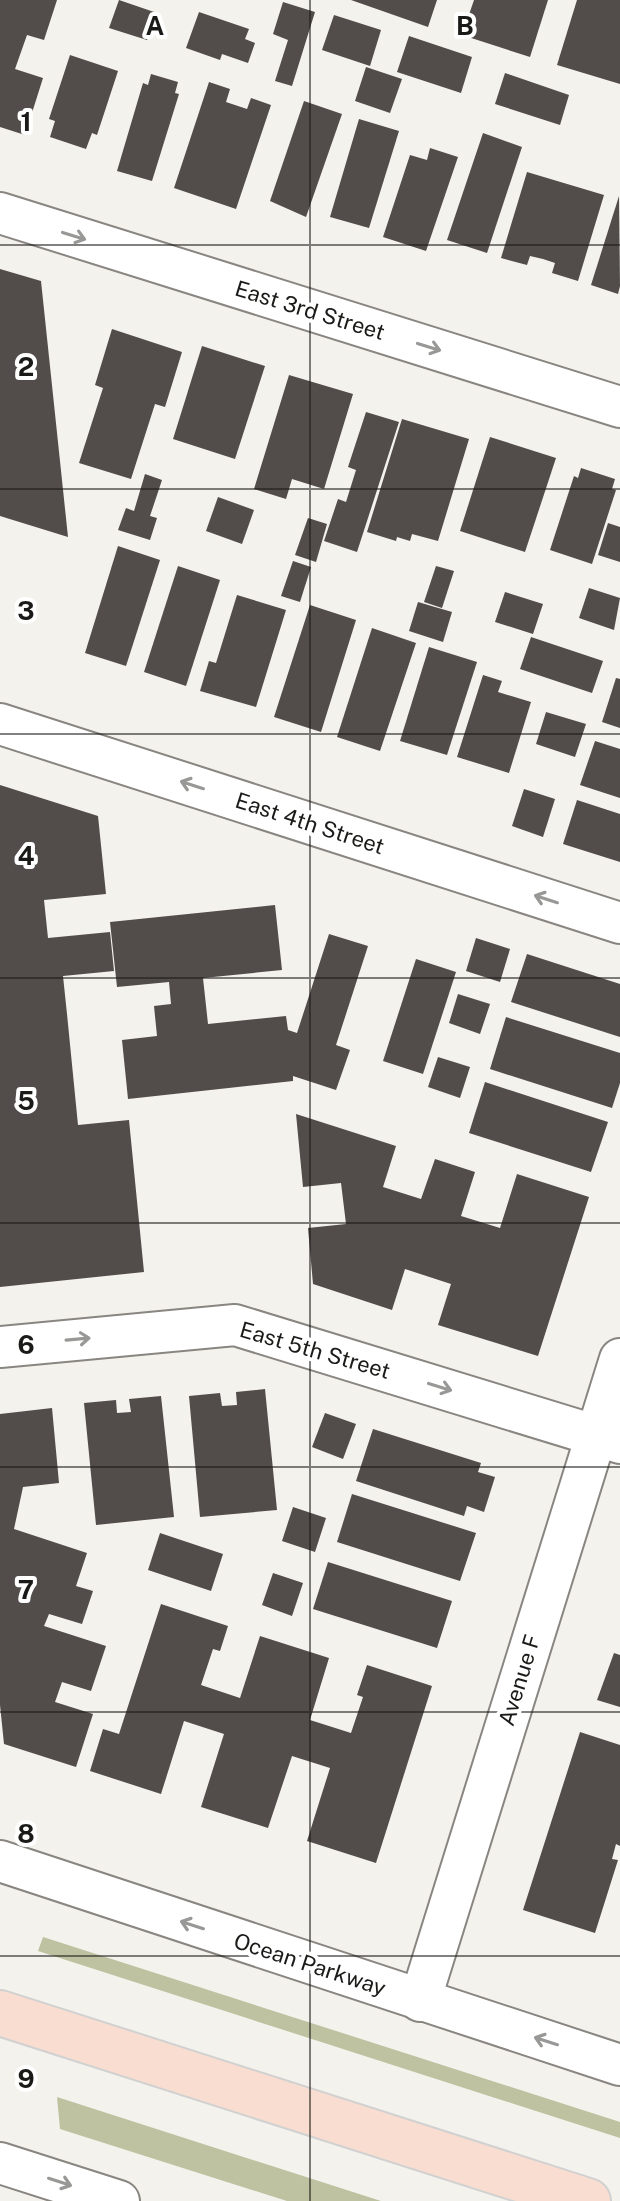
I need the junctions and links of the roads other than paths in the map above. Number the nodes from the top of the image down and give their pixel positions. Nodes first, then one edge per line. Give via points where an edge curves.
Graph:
1 (0, 213) edge
2 (620, 407) edge
3 (0, 724) edge
4 (620, 923) edge
5 (0, 1347) edge
6 (620, 1359) edge
7 (608, 1439) edge
8 (0, 1861) edge
9 (420, 2001) junction
10 (0, 2013) edge
11 (620, 2065) edge
12 (0, 2163) edge
13 (119, 2201) edge
14 (588, 2201) edge

1 -> 2 street, East 3rd Street
4 -> 3 street, East 4th Street
5 -> 7 street, East 5th Street via 235,1325
6 - 7 street, Avenue F
7 - 9 street, Avenue F
9 -> 8 street, Ocean Parkway
11 -> 9 street, Ocean Parkway
10 - 14 main road
12 -> 13 street

